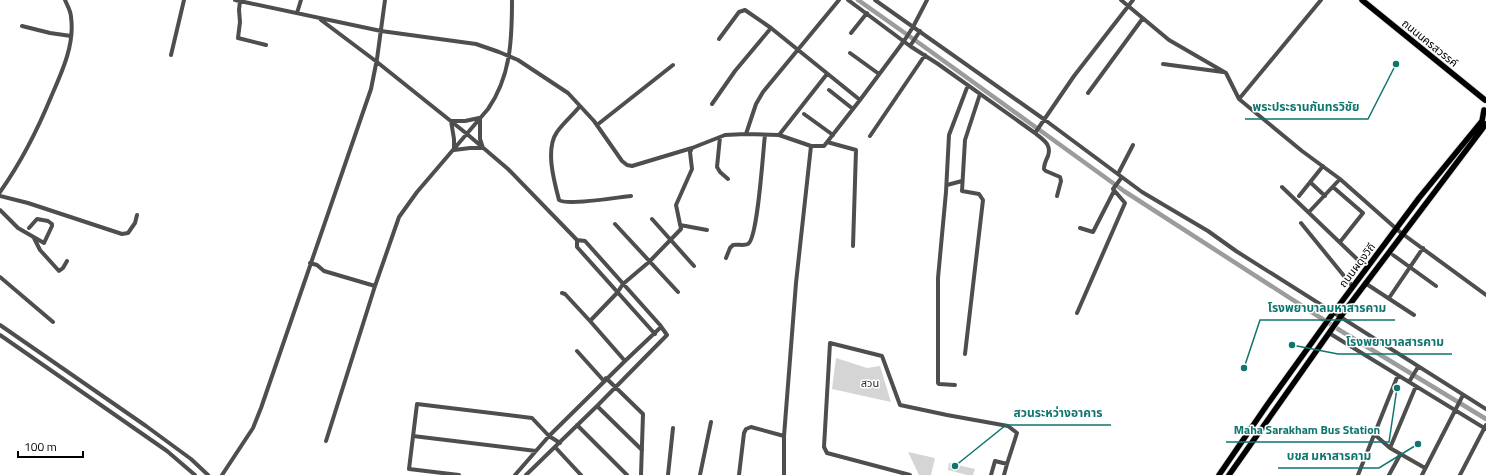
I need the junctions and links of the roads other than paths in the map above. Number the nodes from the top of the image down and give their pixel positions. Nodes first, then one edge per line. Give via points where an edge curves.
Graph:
1 (65, 0) edge
2 (184, 0) edge
3 (238, 0) edge
4 (302, 0) edge
5 (385, 0) edge
6 (512, 0) edge
7 (839, 0) edge
8 (848, 0) edge
9 (876, 0) edge
10 (927, 0) edge
11 (1121, 0) edge
12 (1133, 0) edge
13 (1321, 0) edge
14 (1362, 0) edge
15 (1128, 6) junction
16 (297, 13) junction
17 (867, 13) junction
18 (320, 18) junction
19 (1143, 18) junction
20 (22, 26) dead end
21 (914, 27) junction
22 (771, 28) junction
23 (381, 31) junction
24 (920, 31) junction
25 (851, 33) dead end
26 (71, 36) junction
27 (719, 39) dead end
28 (904, 41) junction
29 (266, 45) dead end
30 (910, 46) junction
31 (797, 50) junction
32 (850, 53) dead end
33 (171, 55) dead end
34 (925, 55) junction
35 (509, 56) junction
36 (377, 62) junction
37 (1163, 64) dead end
38 (673, 65) dead end
39 (1226, 73) junction
40 (827, 74) junction
41 (879, 74) junction
42 (968, 85) junction
43 (829, 90) dead end
44 (1088, 93) dead end
45 (980, 94) junction
46 (1239, 99) junction
47 (860, 100) junction
48 (1486, 100) edge
49 (712, 104) dead end
50 (580, 106) junction
51 (853, 109) junction
52 (1485, 112) edge
53 (804, 114) dead end
54 (481, 117) junction
55 (451, 121) junction
56 (1044, 121) junction
57 (1486, 124) edge
58 (597, 125) junction
59 (1036, 132) junction
60 (467, 134) junction
61 (746, 134) junction
62 (764, 134) junction
63 (833, 134) junction
64 (779, 135) junction
65 (870, 136) dead end
66 (720, 137) junction
67 (827, 142) junction
68 (1133, 145) dead end
69 (810, 146) junction
70 (483, 148) junction
71 (692, 148) junction
72 (454, 150) junction
73 (1323, 166) junction
74 (1120, 176) junction
75 (728, 179) dead end
76 (1340, 179) junction
77 (962, 181) junction
78 (1310, 182) junction
79 (946, 185) junction
80 (1282, 187) dead end
81 (1333, 187) junction
82 (1114, 190) junction
83 (0, 192) edge
84 (0, 196) edge
85 (631, 196) dead end
86 (1057, 196) dead end
87 (1299, 196) dead end
88 (1325, 196) junction
89 (0, 210) edge
90 (1309, 212) junction
91 (137, 215) dead end
92 (652, 219) dead end
93 (1301, 223) dead end
94 (615, 224) dead end
95 (680, 225) junction
96 (29, 228) dead end
97 (1080, 228) dead end
98 (1397, 229) junction
99 (707, 230) dead end
100 (1403, 233) junction
101 (34, 237) junction
102 (577, 240) junction
103 (671, 240) junction
104 (1340, 242) junction
105 (853, 246) dead end
106 (1423, 248) junction
107 (1393, 255) dead end
108 (726, 258) dead end
109 (1357, 259) dead end
110 (66, 261) dead end
111 (649, 262) junction
112 (314, 264) junction
113 (694, 266) dead end
114 (1410, 268) junction
115 (0, 277) edge
116 (1365, 283) junction
117 (623, 284) junction
118 (375, 286) junction
119 (1436, 286) dead end
120 (1353, 287) junction
121 (678, 292) dead end
122 (562, 293) dead end
123 (617, 293) junction
124 (1486, 295) edge
125 (1389, 298) junction
126 (1077, 313) dead end
127 (1332, 314) junction
128 (1414, 315) dead end
129 (1339, 318) junction
130 (590, 321) junction
131 (53, 322) dead end
132 (0, 325) edge
133 (661, 327) junction
134 (1331, 331) junction
135 (654, 334) junction
136 (0, 335) edge
137 (577, 351) dead end
138 (965, 354) dead end
139 (625, 361) junction
140 (1418, 367) junction
141 (1398, 375) junction
142 (605, 380) junction
143 (1409, 382) junction
144 (955, 385) dead end
145 (1416, 386) junction
146 (616, 387) junction
147 (1463, 395) junction
148 (597, 406) junction
149 (1486, 409) edge
150 (1455, 411) junction
151 (711, 422) dead end
152 (577, 425) junction
153 (673, 428) dead end
154 (1486, 428) edge
155 (1374, 434) junction
156 (413, 436) junction
157 (549, 436) junction
158 (784, 436) junction
159 (326, 441) dead end
160 (560, 442) junction
161 (555, 447) junction
162 (1390, 448) junction
163 (642, 450) junction
164 (536, 451) junction
165 (1400, 455) junction
166 (1007, 464) junction
167 (1426, 468) junction
168 (195, 475) edge
169 (208, 475) edge
170 (222, 475) edge
171 (459, 475) edge
172 (514, 475) edge
173 (527, 475) edge
174 (531, 475) edge
175 (581, 475) edge
176 (628, 475) edge
177 (641, 475) edge
178 (668, 475) edge
179 (700, 475) edge
180 (739, 475) edge
181 (784, 475) edge
182 (910, 475) edge
183 (991, 475) edge
184 (1004, 475) edge
185 (1219, 475) edge
186 (1229, 475) edge
187 (1358, 475) edge
188 (1390, 475) edge
189 (1422, 475) edge
190 (1460, 475) edge

1 - 26 street via 71,15
2 - 33 street
3 - 16 street
3 - 29 street via 238,38
4 - 16 street
5 - 23 street
6 - 35 street
7 - 31 street
8 - 17 street
9 - 21 street
10 - 21 street
11 - 15 street
12 - 15 street
13 - 46 street
14 - 48 main road, ถนนนครสวรรค์
15 - 19 street
15 - 56 street via 1074,76
16 - 18 street
17 - 25 street
17 - 28 street
18 - 23 street
18 - 36 street
19 - 39 street via 1169,40
19 - 44 street
20 - 26 street
21 - 24 street
21 - 28 street
22 - 27 street via 745,10 739,12
22 - 31 street
22 - 49 street via 734,71
23 - 35 street via 476,44
23 - 36 street
24 - 30 street
24 - 56 street
26 - 83 street via 61,75 39,126
28 - 30 street
28 - 41 street
30 - 34 street
31 - 40 street
31 - 61 street via 763,92
32 - 41 street
34 - 42 street
34 - 65 street
35 - 50 street via 568,93
35 - 54 street via 496,97
36 - 55 street
36 - 112 street via 371,89
37 - 39 street
38 - 58 street
39 - 46 street
40 - 47 street
40 - 64 street
41 - 47 street
42 - 45 street
42 - 79 street via 951,129
43 - 51 street
45 - 59 street
45 - 77 street via 965,140
46 - 73 street via 1302,152
47 - 51 street
48 - 52 main road, ถนนผดุงวิถี via 1483,106
50 - 58 street
50 - 85 street via 556,133 551,146 550,155 559,200 577,202
51 - 63 street
52 - 98 main road, ถนนผดุงวิถี via 1482,121
53 - 63 street
54 - 55 street via 472,121
54 - 60 street
54 - 70 street via 479,135
55 - 60 street
55 - 72 street
56 - 59 street
56 - 74 street
57 - 100 main road, ถนนผดุงวิถี
58 - 71 street via 622,161 632,166
59 - 86 street via 1050,150 1044,169 1060,177
60 - 70 street
60 - 72 street
61 - 62 street
61 - 66 street
62 - 64 street
62 - 108 street via 756,224 748,244 733,245
63 - 67 street
64 - 69 street
66 - 71 street
66 - 75 street via 717,167
67 - 69 street via 824,146
67 - 105 street via 856,150
68 - 74 street
69 - 158 street
70 - 72 street
70 - 102 street via 508,169
71 - 95 street via 692,169 676,205
72 - 118 street via 399,217
73 - 76 street
73 - 78 street
74 - 82 street
74 - 127 street
76 - 81 street
76 - 98 street
77 - 79 street
77 - 138 street via 962,191 980,194 982,200
78 - 87 street
78 - 88 street
79 - 144 street via 938,278 938,383
80 - 90 street
81 - 88 street
81 - 104 street via 1363,213
82 - 97 street via 1093,232
82 - 126 street via 1125,203
84 - 91 street via 28,202 122,234 128,233 136,223
88 - 90 street
89 - 101 street via 18,228
90 - 104 street
92 - 103 street
93 - 120 street
94 - 111 street
95 - 99 street
95 - 103 street via 681,229
96 - 101 street via 37,219 52,224 44,243
98 - 100 street
98 - 120 main road, ถนนผดุงวิถี
100 - 106 street
100 - 116 main road, ถนนผดุงวิถี
101 - 110 street via 40,250 59,271
102 - 117 street via 585,241
102 - 123 street via 577,247
103 - 111 street
103 - 113 street
104 - 109 street
106 - 114 street
106 - 124 street
107 - 114 street
111 - 117 street
111 - 121 street
112 - 118 street via 324,271
112 - 170 street via 257,419
114 - 119 street
114 - 125 street
115 - 131 street
116 - 125 street
116 - 129 main road, ถนนผดุงวิถี
117 - 123 street
117 - 133 street
118 - 159 street
120 - 127 main road, ถนนผดุงวิถี
122 - 130 street
123 - 130 street
123 - 135 street
125 - 128 street
127 - 129 street
127 - 185 main road, ถนนผดุงวิถี
129 - 134 main road, ถนนผดุงวิถี
129 - 140 street
130 - 139 street
132 - 169 street via 146,426 191,459
133 - 135 street
133 - 146 street via 667,335
134 - 141 street
134 - 186 main road, ถนนผดุงวิถี
135 - 139 street
136 - 168 street via 161,447
137 - 142 street
139 - 142 street
140 - 143 street
140 - 147 street
141 - 143 street
141 - 155 street
142 - 146 street
142 - 157 street
143 - 145 street
145 - 150 street
145 - 162 street
146 - 148 street
146 - 163 street via 643,414
147 - 149 street
147 - 150 street
148 - 152 street
148 - 163 street
150 - 154 street
150 - 167 street
151 - 179 street
152 - 160 street
152 - 176 street
153 - 178 street
154 - 190 street
155 - 162 street
155 - 187 street
156 - 157 street via 417,404 532,418
156 - 164 street
156 - 171 street via 409,469
157 - 160 street
157 - 164 street
158 - 180 street via 751,427 746,429
158 - 181 street
160 - 161 street
161 - 173 street
161 - 175 street
162 - 165 street
163 - 177 street
164 - 172 street
165 - 167 street
165 - 188 street
166 - 182 street via 1017,433 1008,426 900,405 882,356 830,343 824,447 827,453
166 - 183 street via 995,461
166 - 184 street
167 - 189 street
173 - 174 street

